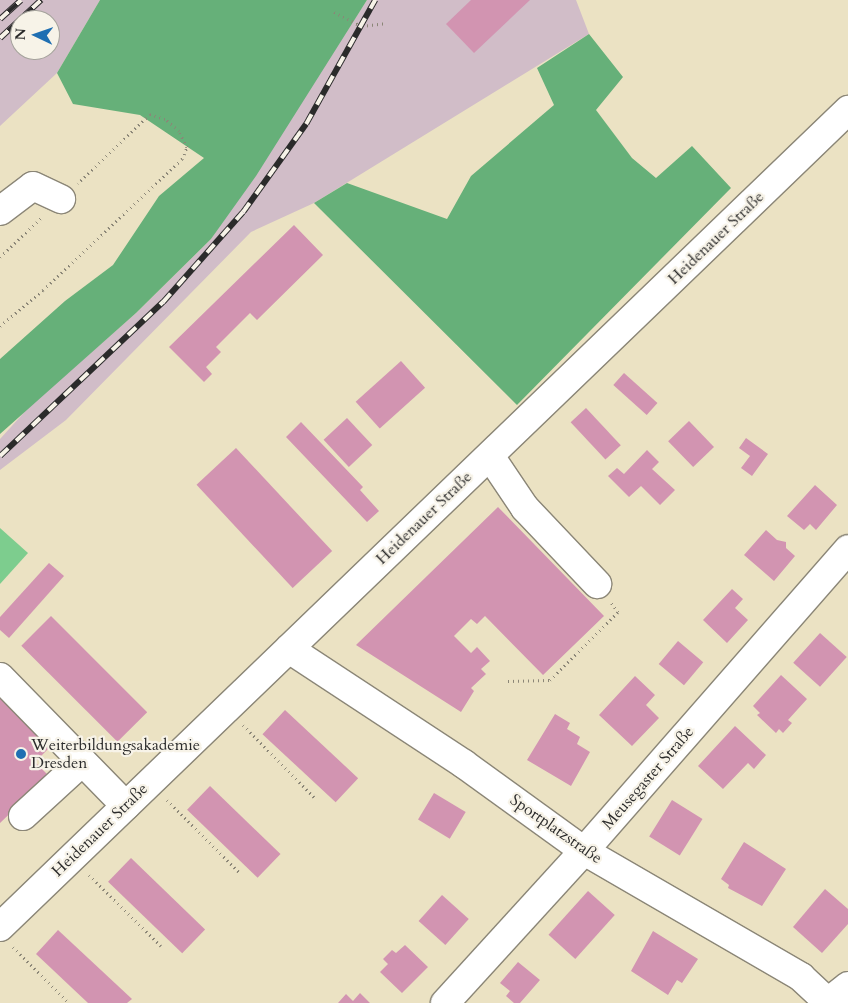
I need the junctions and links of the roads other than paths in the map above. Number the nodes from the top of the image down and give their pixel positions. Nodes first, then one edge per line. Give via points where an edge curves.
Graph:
1 (848, 110) edge
2 (61, 200) road end
3 (0, 211) edge
4 (490, 456) junction
5 (848, 549) edge
6 (597, 584) road end
7 (289, 649) junction
8 (0, 677) edge
9 (82, 762) junction
10 (126, 806) junction
11 (23, 816) dead end
12 (584, 851) junction
13 (3, 928) edge
14 (834, 997) edge
15 (445, 1003) edge

1 - 4 street, Heidenauer Straße
2 - 3 street via 33,186
4 - 6 street via 525,508
4 - 7 street, Heidenauer Straße
5 - 12 street, Meusegaster Straße
7 - 10 street, Heidenauer Straße
7 - 12 street, Sportplatzstraße via 464,764
8 - 9 street
9 - 10 street
9 - 11 street
10 - 13 street, Heidenauer Straße
12 - 14 street, Sportplatzstraße
12 - 15 street, Meusegaster Straße

